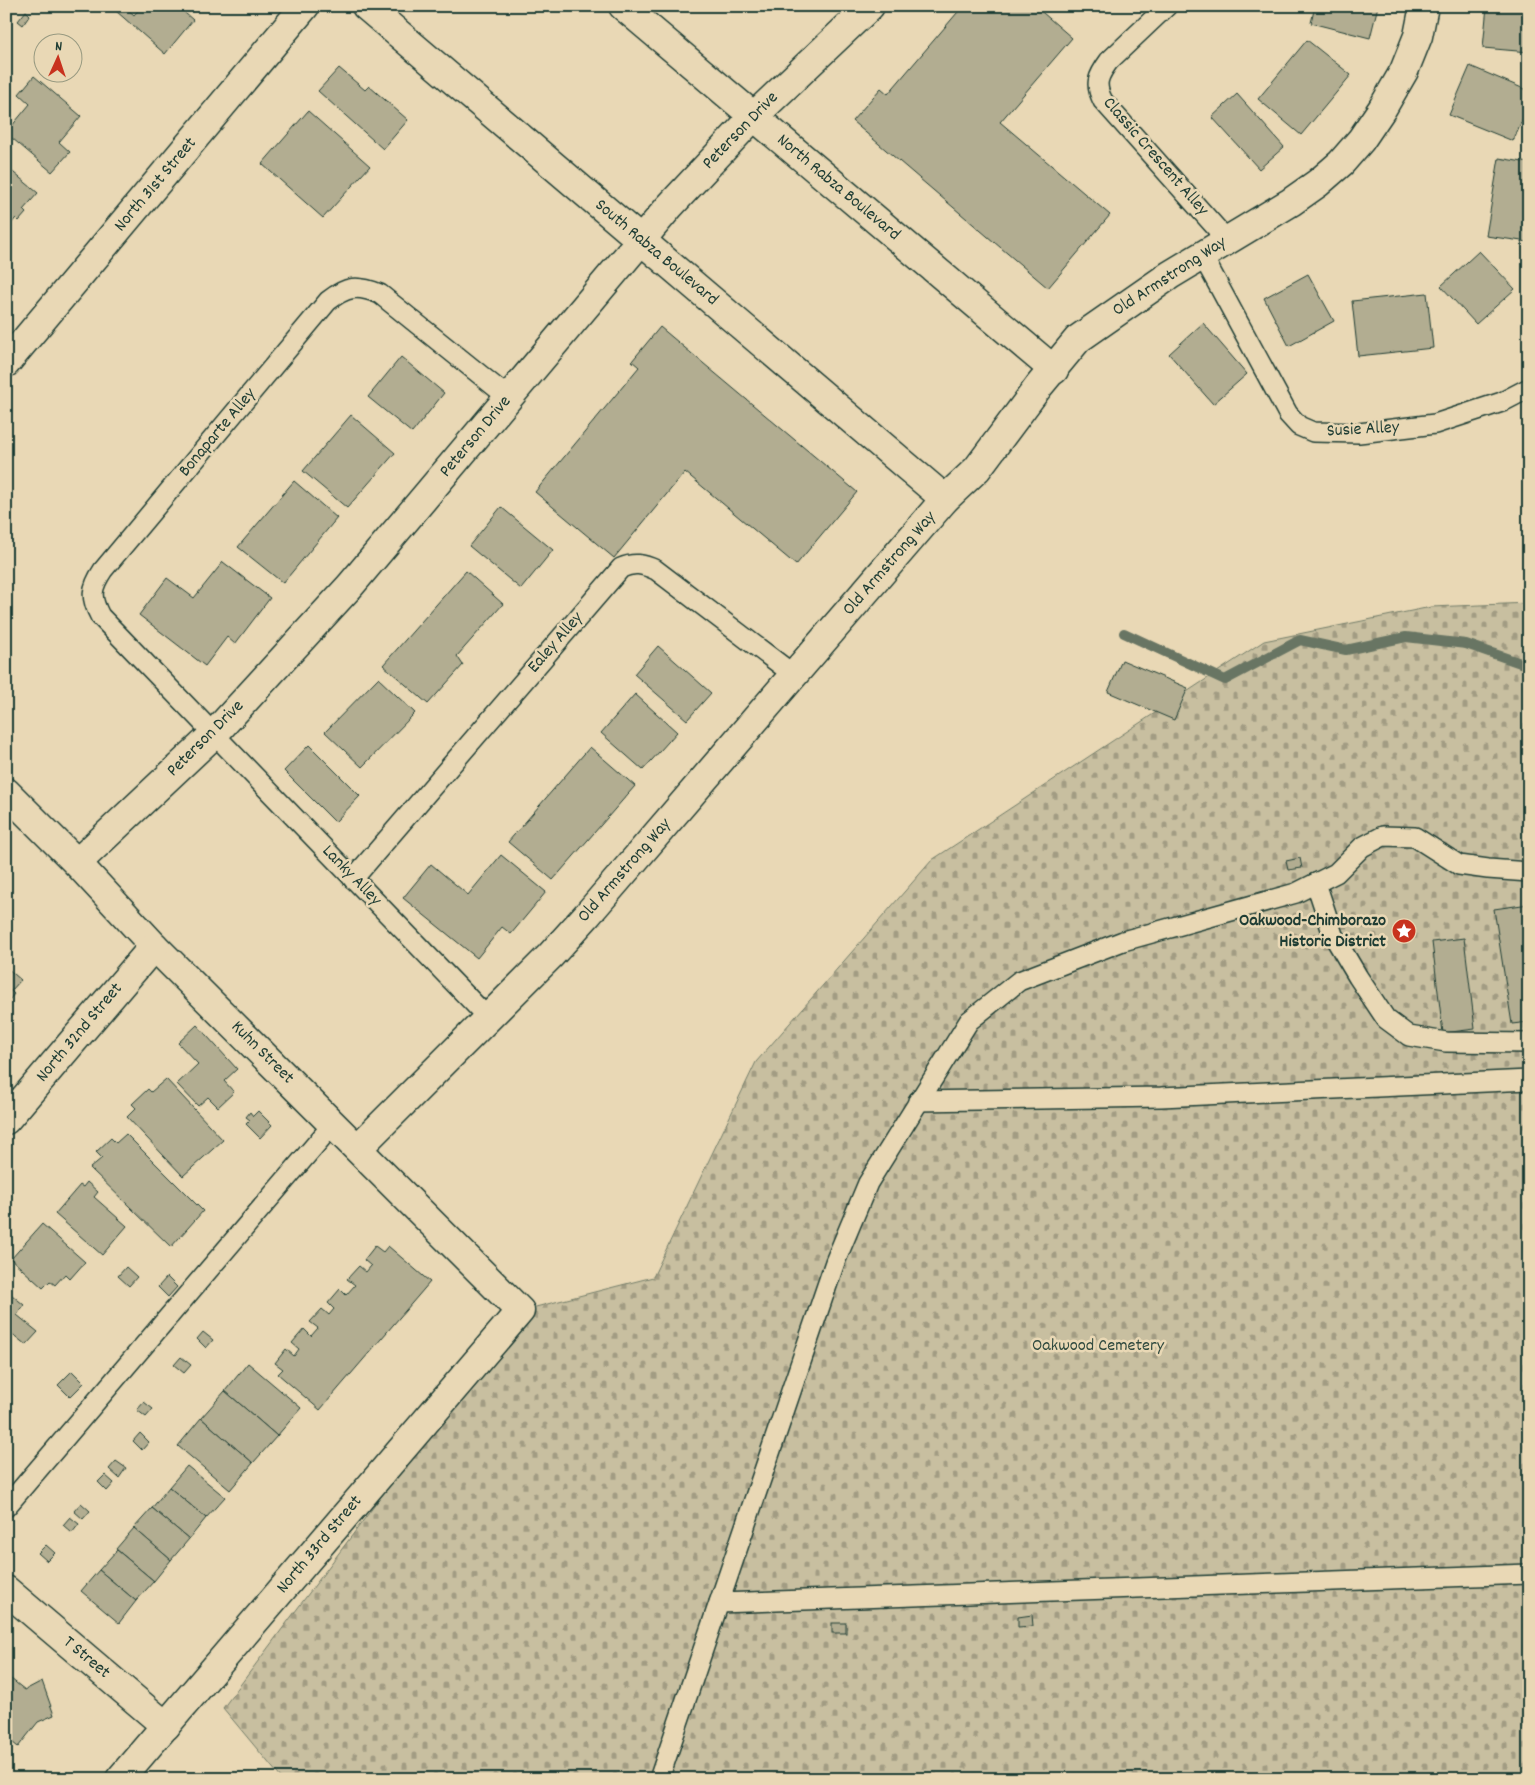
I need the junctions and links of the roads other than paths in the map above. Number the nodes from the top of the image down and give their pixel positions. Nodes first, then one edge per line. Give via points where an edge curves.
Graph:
1 (305, 6) edge
2 (366, 6) edge
3 (623, 6) edge
4 (870, 6) edge
5 (1167, 6) edge
6 (1424, 6) edge
7 (754, 116) junction
8 (640, 240) junction
9 (1227, 240) junction
10 (1202, 255) junction
11 (6, 363) edge
12 (1054, 370) junction
13 (1529, 388) edge
14 (508, 398) junction
15 (945, 499) junction
16 (794, 676) junction
17 (214, 734) junction
18 (6, 792) edge
19 (77, 863) junction
20 (1529, 872) edge
21 (354, 879) junction
22 (1316, 883) junction
23 (154, 946) junction
24 (488, 1018) junction
25 (1529, 1043) edge
26 (1529, 1080) edge
27 (918, 1101) junction
28 (6, 1120) edge
29 (334, 1124) junction
30 (358, 1148) junction
31 (520, 1311) joint
32 (6, 1507) edge
33 (1529, 1574) edge
34 (6, 1590) edge
35 (719, 1603) junction
36 (166, 1726) junction
37 (120, 1779) edge
38 (659, 1779) edge

1 - 11 street, North 31st Street
2 - 8 street, South Rabza Boulevard
3 - 7 street, North Rabza Boulevard
4 - 7 street, Peterson Drive
5 - 9 lane, Classic Crescent Alley via 1109,61 1098,80 1098,91
6 - 9 street, Old Armstrong Way via 1418,36 1404,71 1361,140 1318,183
7 - 8 street, Peterson Drive
7 - 12 street, North Rabza Boulevard
8 - 14 street, Peterson Drive
8 - 15 street, South Rabza Boulevard
9 - 10 street, Old Armstrong Way
10 - 12 street, Old Armstrong Way via 1078,339
10 - 13 lane, Susie Alley via 1288,414 1299,426 1313,432 1359,434 1436,424 1502,402
12 - 15 street, Old Armstrong Way via 977,468
14 - 17 street, Peterson Drive via 350,586
14 - 17 lane, Bonaparte Alley via 380,294 366,288 352,288 339,292 328,301 103,570 92,592 93,604 100,616
15 - 16 street, Old Armstrong Way
16 - 21 lane, Ealey Alley via 656,570 628,564 621,568
16 - 24 street, Old Armstrong Way via 588,914
17 - 19 street, Peterson Drive
17 - 21 lane, Lanky Alley
18 - 19 street, Kuhn Street
19 - 23 street, Kuhn Street
20 - 22 lane via 1459,865 1415,837 1383,836 1362,847 1336,873
21 - 24 lane, Lanky Alley
22 - 25 lane via 1333,934 1386,1019 1409,1036 1446,1042
22 - 27 lane via 1296,893 1123,941 1019,982 968,1021
23 - 28 street, North 32nd Street
23 - 29 street, Kuhn Street
24 - 30 street, Old Armstrong Way
26 - 27 lane via 1161,1097
27 - 35 lane via 868,1183 835,1262
29 - 30 street, Kuhn Street
29 - 32 lane
30 - 31 street, Kuhn Street
31 - 36 street, North 33rd Street
33 - 35 lane
34 - 36 street, T Street
35 - 38 lane
36 - 37 street, North 33rd Street

